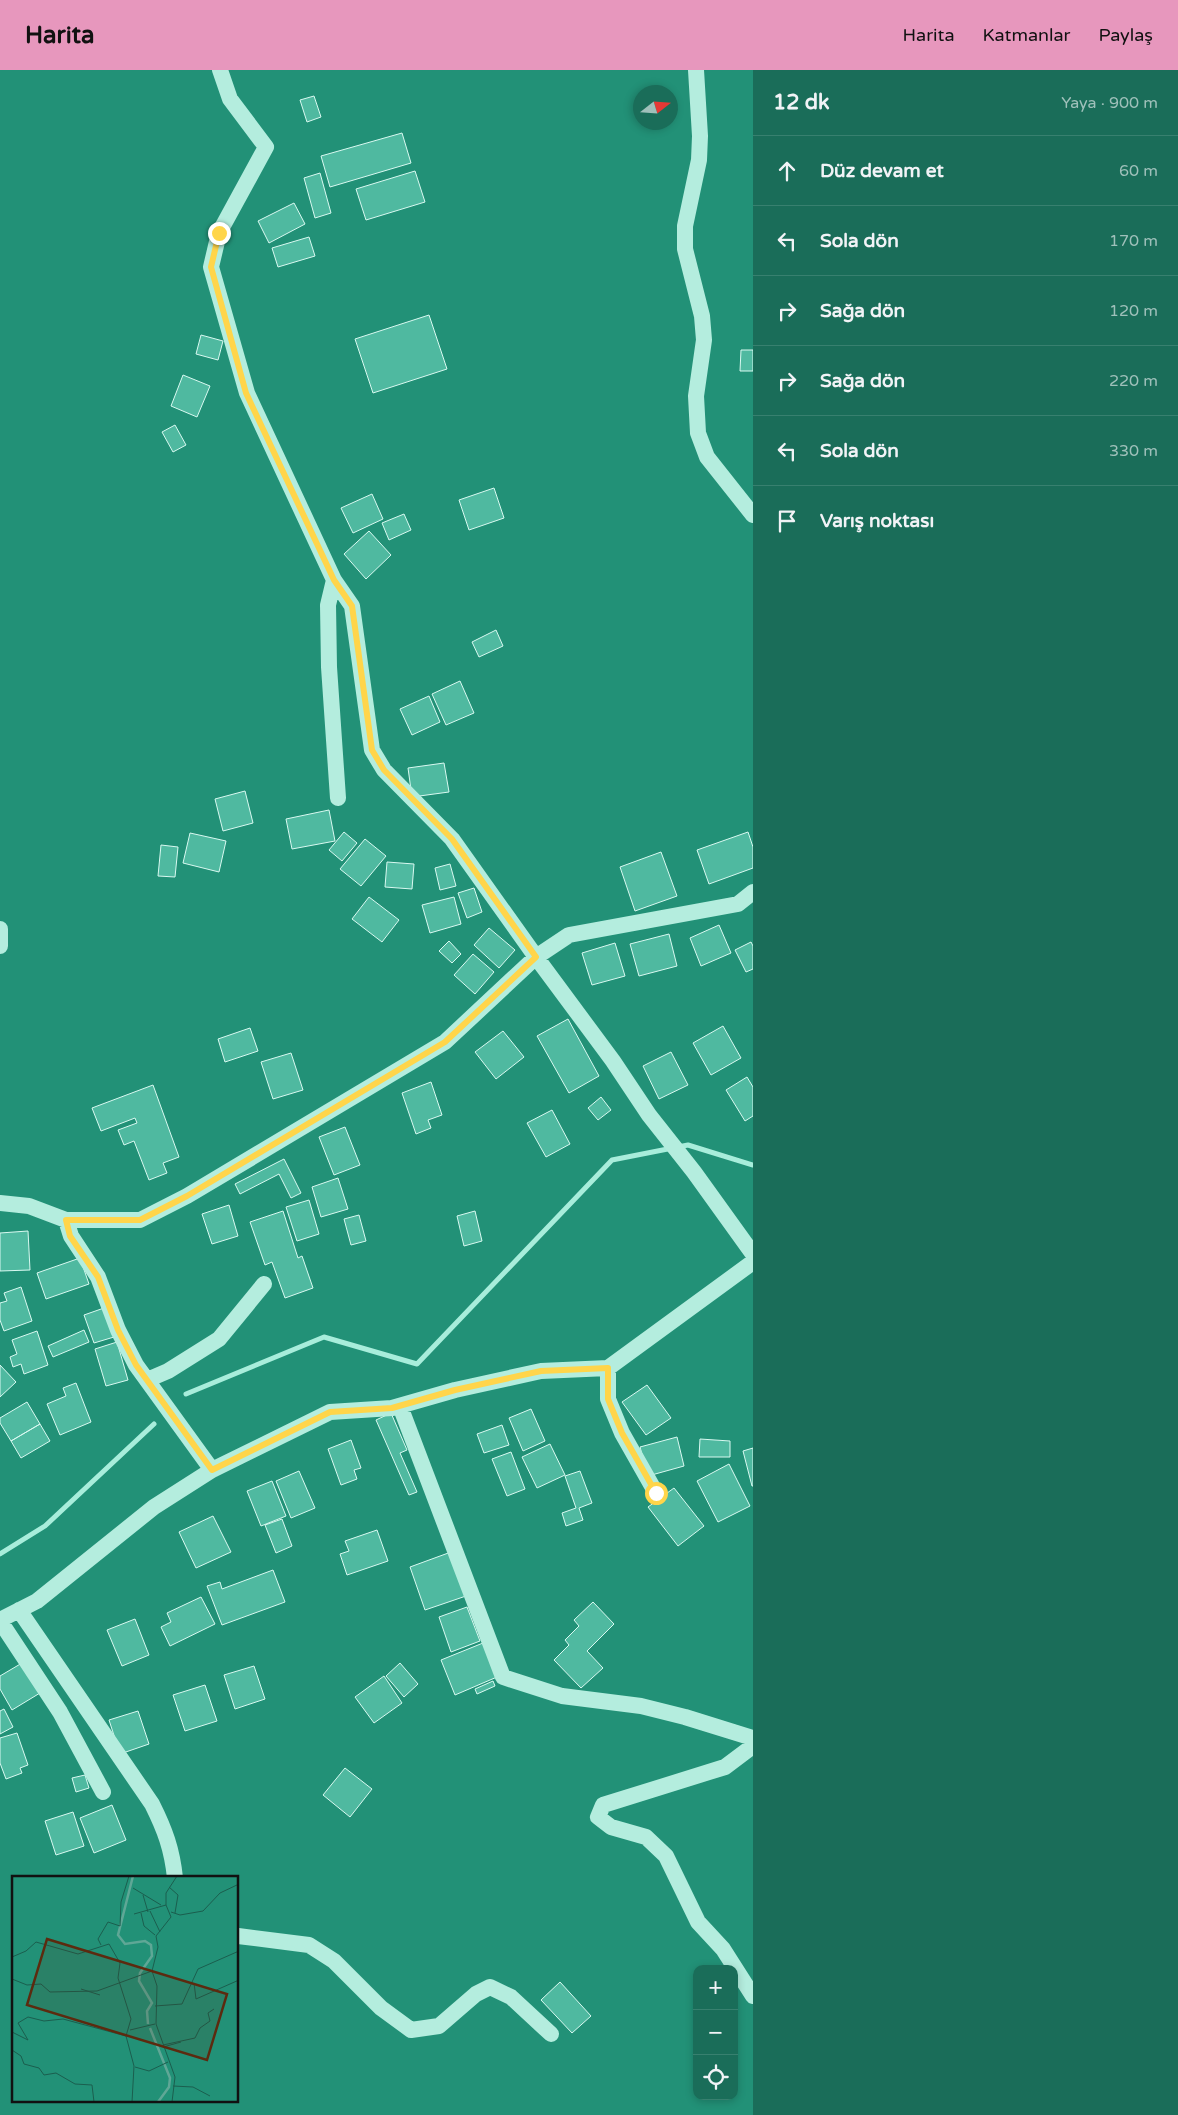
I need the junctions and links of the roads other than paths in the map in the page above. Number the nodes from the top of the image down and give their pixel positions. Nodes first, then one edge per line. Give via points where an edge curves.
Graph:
1 (220, 70) edge
2 (696, 70) edge
3 (753, 515) edge
4 (334, 580) junction
5 (338, 798) dead end
6 (753, 892) edge
7 (0, 929) edge
8 (0, 946) edge
9 (536, 957) junction
10 (0, 1203) edge
11 (66, 1220) junction
12 (753, 1254) edge
13 (753, 1262) edge
14 (264, 1284) dead end
15 (608, 1368) junction
16 (147, 1380) junction
17 (400, 1406) junction
18 (212, 1470) junction
19 (656, 1493) dead end
20 (19, 1610) junction
21 (0, 1620) edge
22 (753, 1738) edge
23 (753, 1746) edge
24 (103, 1792) dead end
25 (175, 1876) edge
26 (239, 1936) edge
27 (753, 1996) edge
28 (552, 2034) dead end

1 - 4 street via 230,99 266,147 219,233 211,267 246,393
2 - 3 street via 699,160 685,226 685,249 702,316 704,340 696,396 698,433 708,457
4 - 5 street via 328,605 328,649
4 - 9 street via 352,606 372,750 384,770 452,839
6 - 9 street via 738,904 568,935
7 - 8 street
9 - 11 street via 445,1042 187,1196 140,1220
9 - 12 street
10 - 11 street via 29,1206
11 - 16 street via 70,1236 98,1277 118,1330
13 - 15 street
14 - 16 street via 219,1339 168,1371
15 - 17 street via 541,1371
15 - 19 street via 608,1399 622,1433
16 - 18 street
17 - 18 street via 330,1412
17 - 22 street via 503,1677 562,1696 676,1714
18 - 20 street via 154,1507 37,1601
20 - 21 street
20 - 25 street via 152,1804 166,1831
21 - 24 street via 60,1712
23 - 27 street via 725,1767 603,1805 598,1817 611,1827 646,1837 666,1856 698,1922 723,1949
26 - 28 street via 309,1946 334,1961 381,2008 411,2030 439,2026 476,1994 490,1987 511,1997

